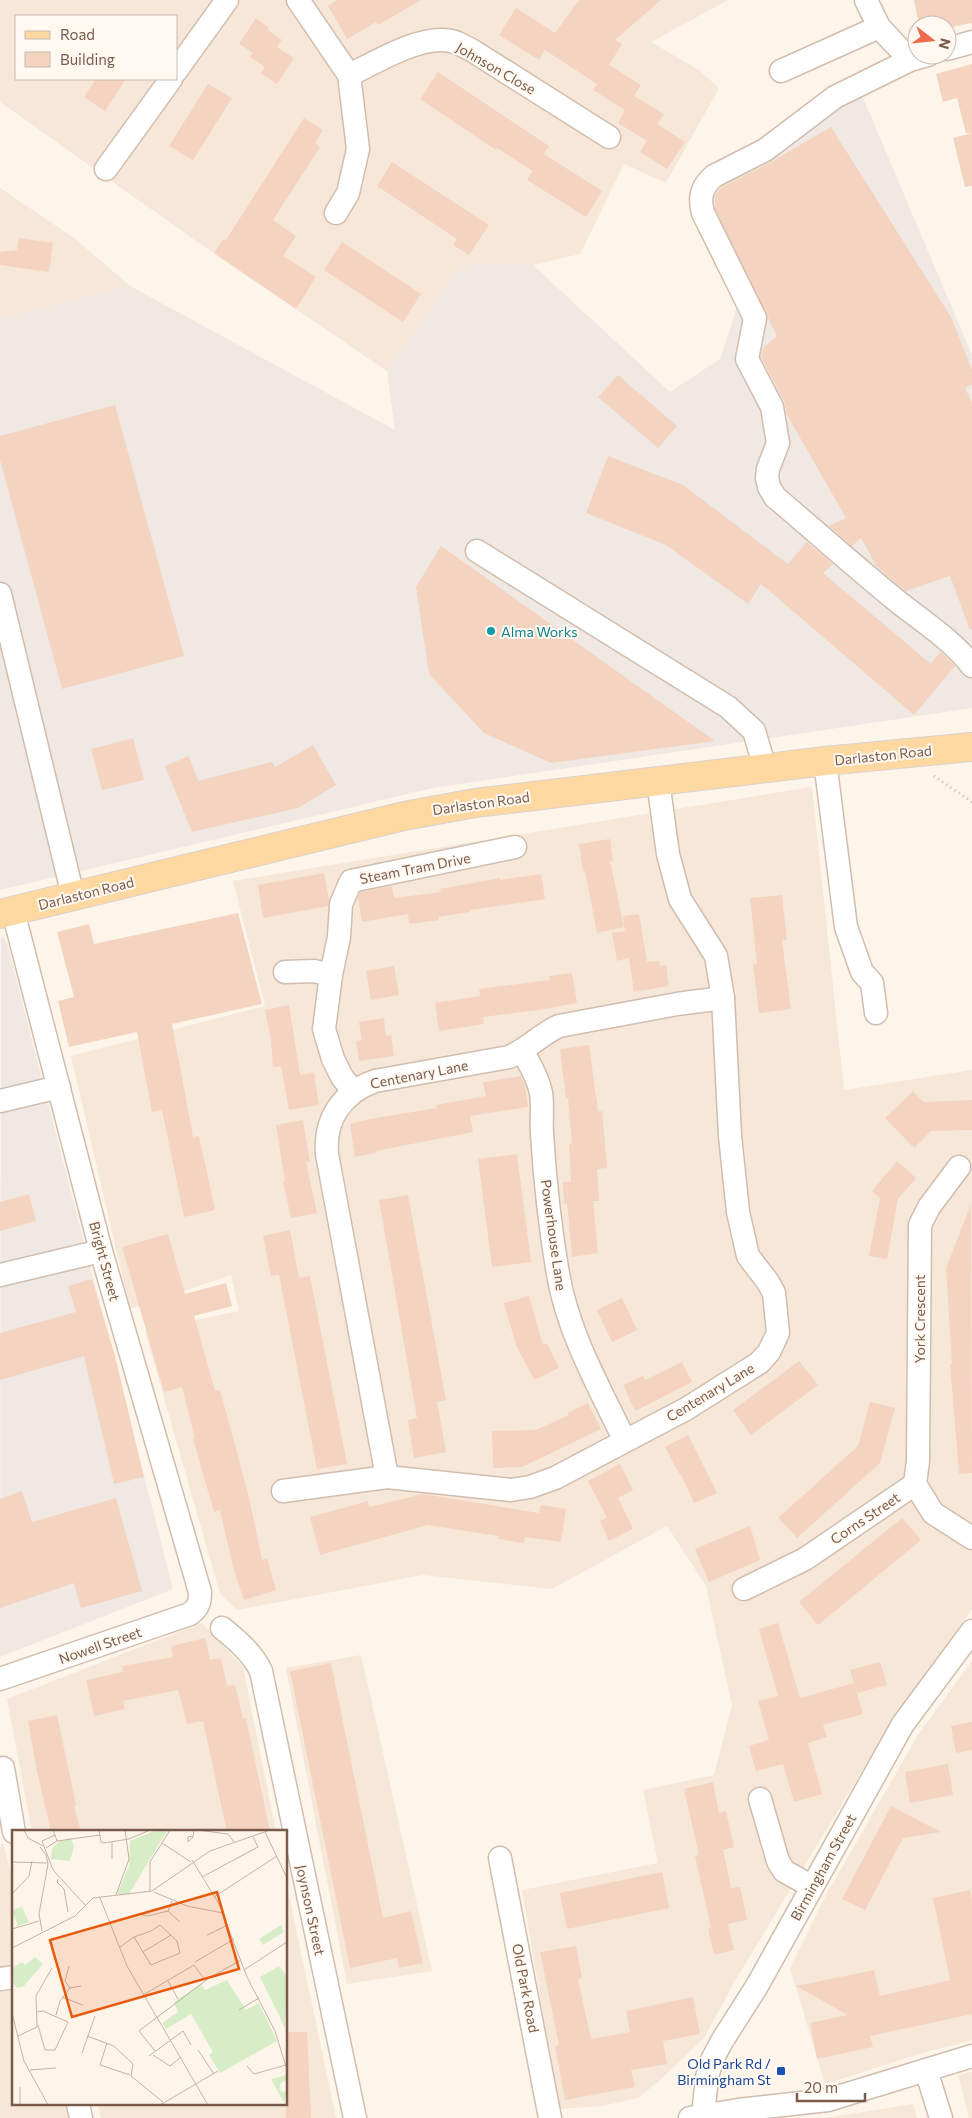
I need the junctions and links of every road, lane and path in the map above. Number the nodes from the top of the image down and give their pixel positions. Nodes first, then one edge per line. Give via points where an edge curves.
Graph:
1 (227, 0) edge
2 (298, 0) edge
3 (866, 0) edge
4 (879, 27) junction
5 (972, 42) edge
6 (957, 46) edge
7 (907, 49) edge
8 (907, 64) edge
9 (178, 68) edge
10 (781, 71) dead end
11 (349, 75) junction
12 (170, 80) edge
13 (609, 138) dead end
14 (106, 168) dead end
15 (336, 213) dead end
16 (477, 550) dead end
17 (0, 594) edge
18 (972, 666) edge
19 (972, 746) edge
20 (825, 761) junction
21 (765, 768) junction
22 (933, 775) dead end
23 (658, 781) junction
24 (972, 802) edge
25 (515, 847) dead end
26 (72, 896) junction
27 (7, 913) edge
28 (285, 972) dead end
29 (331, 975) junction
30 (723, 998) junction
31 (876, 1013) dead end
32 (522, 1051) junction
33 (59, 1087) junction
34 (353, 1092) junction
35 (0, 1101) edge
36 (960, 1167) dead end
37 (101, 1251) junction
38 (0, 1275) edge
39 (624, 1440) junction
40 (387, 1477) junction
41 (915, 1484) junction
42 (284, 1491) dead end
43 (972, 1538) edge
44 (744, 1589) dead end
45 (198, 1608) joint
46 (222, 1628) dead end
47 (972, 1631) edge
48 (0, 1679) edge
49 (3, 1768) dead end
50 (760, 1799) dead end
51 (4, 1807) edge
52 (13, 1830) edge
53 (500, 1858) dead end
54 (811, 1886) junction
55 (972, 2056) edge
56 (926, 2070) junction
57 (738, 2114) edge
58 (697, 2117) edge
59 (355, 2118) edge
60 (550, 2118) edge
61 (941, 2118) edge

1 - 9 street
2 - 11 street
3 - 4 street
4 - 7 street
4 - 10 street
5 - 6 street
8 - 18 street via 835,97 765,150 714,176 702,191 700,202 755,318 747,360 772,407 778,443 768,469 769,487 775,497 959,651
11 - 13 street, Johnson Close via 420,42 444,40 473,50
11 - 15 street via 358,149 348,193
12 - 14 street
16 - 21 street via 728,707 754,731
17 - 26 street
19 - 20 main road, Darlaston Road
20 - 21 main road, Darlaston Road
20 - 31 street via 846,927 862,972 872,983
21 - 23 main road, Darlaston Road
22 - 24 path
23 - 26 main road, Darlaston Road via 475,802
23 - 30 street, Centenary Lane via 668,854 680,899 716,956
25 - 29 street, Steam Tram Drive via 351,881 341,904 339,937
26 - 27 main road, Darlaston Road
27 - 33 street, Bright Street
28 - 29 street via 314,971
29 - 34 street, Steam Tram Drive via 324,1029 332,1059
30 - 32 street, Centenary Lane via 559,1026
30 - 39 street, Centenary Lane via 730,1136 741,1227 748,1256 774,1293 778,1333 759,1364 686,1408
32 - 34 street, Centenary Lane via 510,1057 375,1082
32 - 39 street, Powerhouse Lane via 536,1075 541,1094 550,1226 565,1304
33 - 35 street
33 - 37 street, Bright Street
34 - 40 street, Centenary Lane via 343,1100 328,1126 327,1154
36 - 41 street, York Crescent via 929,1207 920,1225 918,1461
37 - 38 street
37 - 45 street, Bright Street via 200,1592
39 - 40 street, Centenary Lane via 555,1478 511,1490
40 - 42 street, Centenary Lane
41 - 43 street, Corns Street via 934,1513
41 - 44 street, Corns Street via 805,1559
45 - 48 street, Nowell Street via 190,1614
46 - 59 street, Joynson Street via 240,1642 261,1671
47 - 54 street, Birmingham Street via 904,1724
49 - 51 street
50 - 54 street via 778,1861 784,1871
51 - 52 street
53 - 60 street, Old Park Road
54 - 58 street, Birmingham Street via 757,1986 712,2060
55 - 56 street
56 - 57 street via 828,2100
56 - 61 street
57 - 58 street

